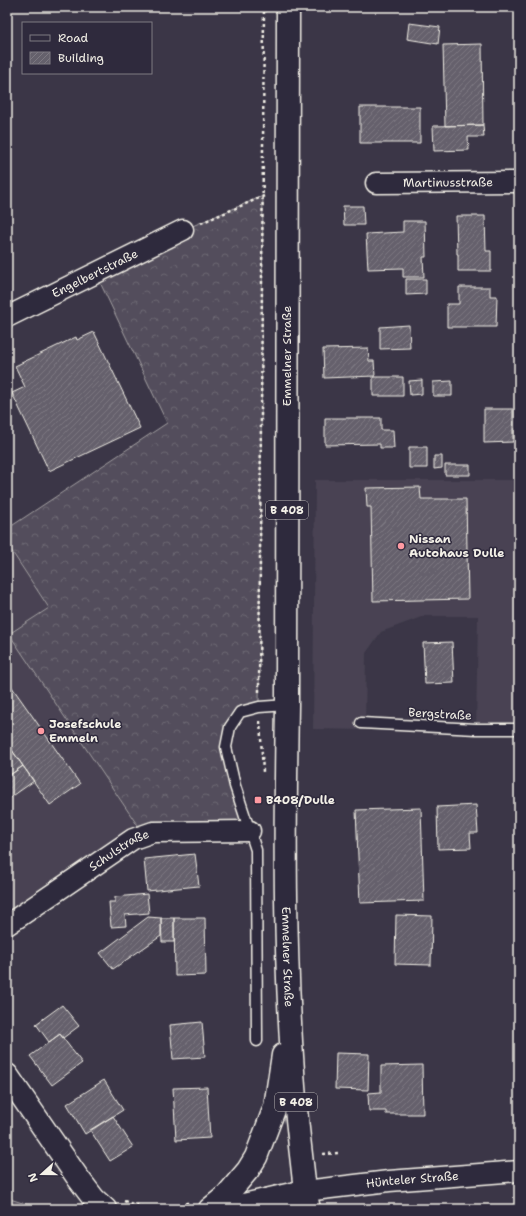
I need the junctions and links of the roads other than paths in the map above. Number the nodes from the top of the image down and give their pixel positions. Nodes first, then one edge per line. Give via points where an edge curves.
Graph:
1 (288, 7) edge
2 (519, 182) edge
3 (376, 183) dead end
4 (183, 230) road end
5 (7, 317) edge
6 (287, 705) junction
7 (361, 723) dead end
8 (519, 729) edge
9 (250, 831) junction
10 (7, 925) edge
11 (290, 1012) junction
12 (257, 1041) dead end
13 (7, 1075) edge
14 (519, 1171) edge
15 (307, 1200) edge
16 (105, 1209) edge
17 (210, 1209) edge
18 (226, 1209) edge

1 - 6 main road, Emmelner Straße / B 408
2 - 3 street, Martinusstraße
4 - 5 street, Engelbertstraße
6 - 9 lane via 259,707 240,712 230,727 226,747 235,786
6 - 11 main road, Emmelner Straße / B 408 via 286,918
7 - 8 lane, Bergstraße via 476,730
9 - 10 street, Schulstraße via 153,832 133,839
9 - 12 lane via 256,850
11 - 15 main road, Emmelner Straße / B 408 via 293,1072
11 - 17 main road via 275,1107 256,1157 226,1196
13 - 16 main road via 78,1178
14 - 15 street, Hünteler Straße via 389,1181
15 - 18 main road

